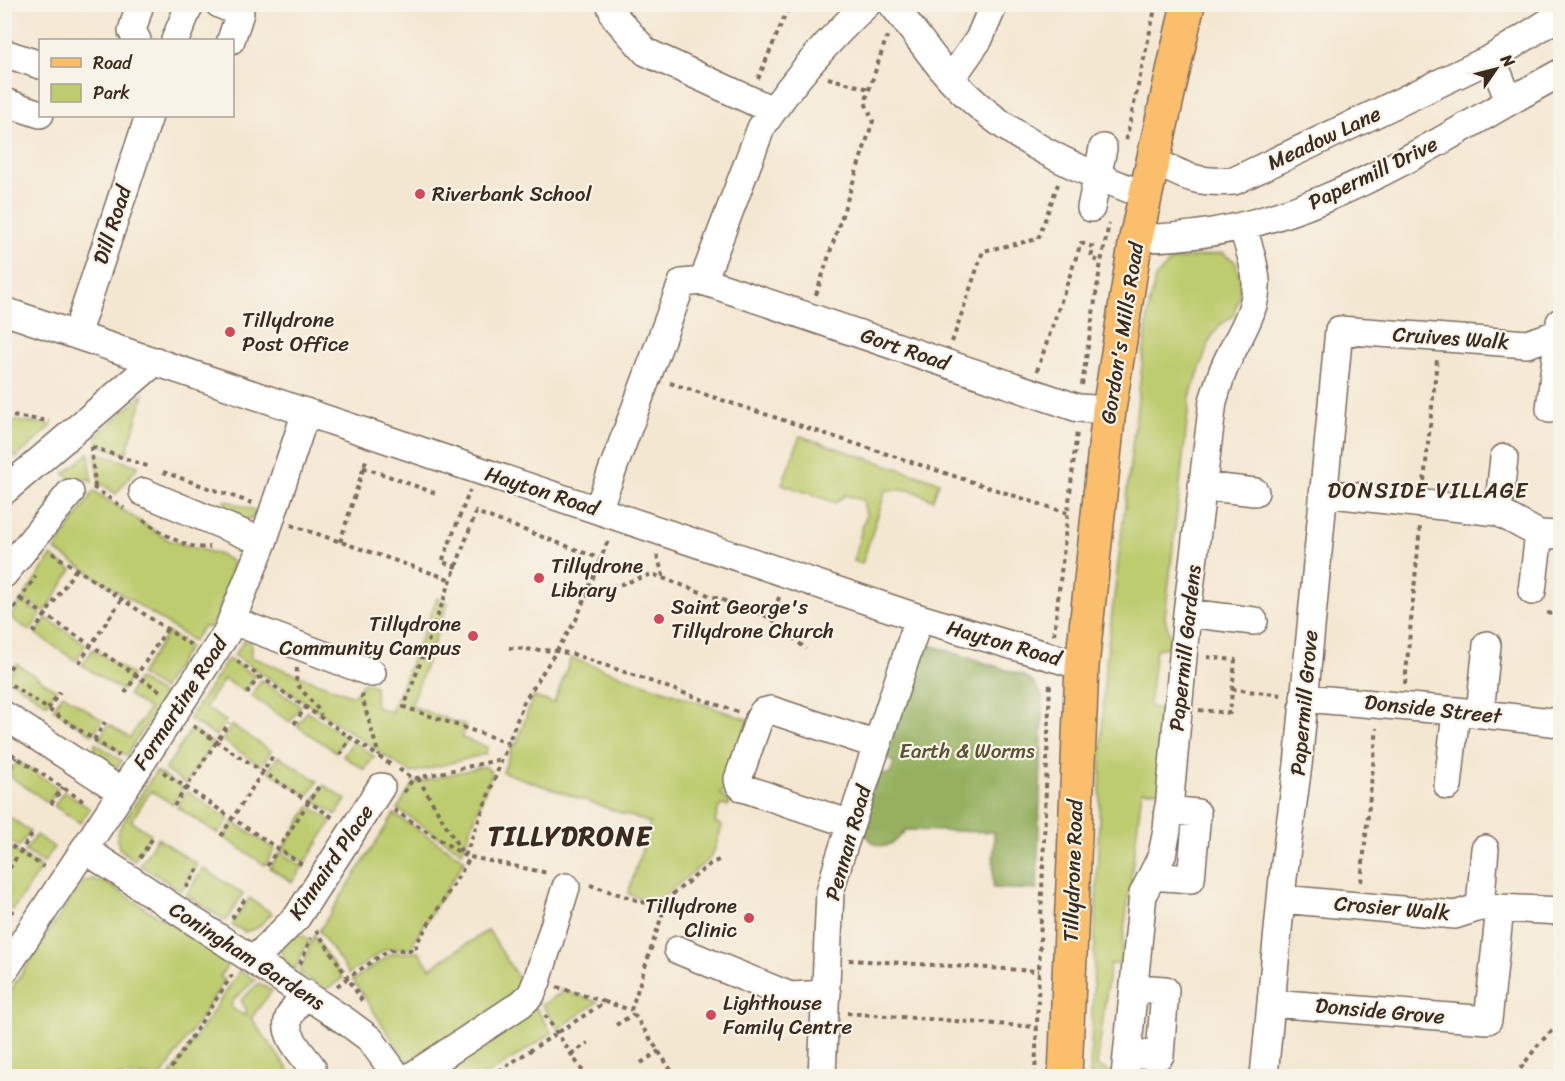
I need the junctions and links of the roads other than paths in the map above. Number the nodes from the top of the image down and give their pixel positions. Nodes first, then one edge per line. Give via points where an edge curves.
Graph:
1 (140, 4) edge
2 (190, 4) edge
3 (219, 4) edge
4 (610, 4) edge
5 (867, 4) edge
6 (994, 4) edge
7 (1188, 4) edge
8 (894, 7) edge
9 (1560, 15) edge
10 (136, 39) edge
11 (175, 39) edge
12 (231, 39) edge
13 (4, 53) edge
14 (1492, 58) junction
15 (39, 65) edge
16 (1560, 74) edge
17 (951, 79) junction
18 (1509, 101) junction
19 (4, 102) edge
20 (772, 110) junction
21 (39, 114) edge
22 (149, 117) edge
23 (1103, 148) dead end
24 (1152, 160) junction
25 (1097, 177) junction
26 (1145, 195) junction
27 (1091, 208) dead end
28 (1242, 226) junction
29 (1136, 238) junction
30 (703, 281) junction
31 (4, 311) edge
32 (1560, 329) edge
33 (1339, 330) joint
34 (76, 335) junction
35 (156, 362) junction
36 (1550, 409) dead end
37 (1109, 410) junction
38 (306, 412) junction
39 (1504, 458) dead end
40 (1202, 486) junction
41 (4, 491) edge
42 (143, 492) dead end
43 (1255, 492) dead end
44 (70, 493) dead end
45 (1323, 494) junction
46 (1498, 512) junction
47 (607, 513) junction
48 (276, 517) junction
49 (1550, 535) edge
50 (4, 574) edge
51 (1532, 591) dead end
52 (1187, 613) junction
53 (919, 618) junction
54 (233, 621) junction
55 (1254, 621) dead end
56 (1487, 645) dead end
57 (1082, 666) junction
58 (372, 673) road end
59 (1305, 698) junction
60 (1468, 712) junction
61 (4, 715) edge
62 (1560, 723) edge
63 (877, 745) junction
64 (1448, 786) dead end
65 (122, 792) junction
66 (389, 796) road end
67 (1168, 810) junction
68 (851, 824) junction
69 (84, 849) junction
70 (1485, 849) dead end
71 (1152, 876) junction
72 (570, 882) road end
73 (1282, 899) junction
74 (1490, 907) junction
75 (1560, 911) edge
76 (678, 950) dead end
77 (250, 957) junction
78 (4, 970) edge
79 (298, 989) junction
80 (826, 1003) junction
81 (1272, 1003) junction
82 (1127, 1065) edge
83 (312, 1067) dead end
84 (397, 1077) edge
85 (412, 1077) edge
86 (822, 1077) edge
87 (1065, 1077) edge
88 (1264, 1077) edge

1 - 10 street via 132,31
2 - 11 street
3 - 12 street via 240,13
4 - 20 street via 615,17 646,52
5 - 20 street
6 - 17 street via 979,39
7 - 24 main road, Gordon's Mills Road
8 - 17 street
9 - 14 street, Meadow Lane
13 - 15 street
14 - 18 street
14 - 24 street, Meadow Lane via 1234,181 1190,179
16 - 18 street, Papermill Drive
17 - 25 street via 1000,124
18 - 28 street, Papermill Drive via 1360,185
19 - 21 street
20 - 30 street via 761,128
22 - 34 street, Dill Road
23 - 25 street
24 - 26 main road, Gordon's Mills Road
25 - 26 street
25 - 27 street
26 - 29 main road, Gordon's Mills Road
28 - 29 street, Papermill Drive via 1191,236
28 - 40 street, Papermill Gardens via 1256,281 1254,304 1224,367 1213,401
29 - 37 main road, Gordon's Mills Road
30 - 37 street, Gort Road via 1078,408
30 - 47 street via 682,282 648,375
31 - 34 street, Hayton Road
32 - 33 street, Cruives Walk via 1527,344
32 - 36 street
33 - 45 street, Papermill Grove
34 - 35 street, Hayton Road
35 - 38 street, Hayton Road
35 - 41 street via 87,436
37 - 57 main road, Gordon's Mills Road
38 - 47 street, Hayton Road
38 - 48 street, Formartine Road
39 - 46 street
40 - 43 street
40 - 52 street, Papermill Gardens
42 - 48 street
44 - 50 street
45 - 46 street
45 - 59 street, Papermill Grove
46 - 49 street
47 - 53 street, Hayton Road
48 - 54 street, Formartine Road
49 - 51 street
52 - 55 street
52 - 67 street, Papermill Gardens
53 - 57 street, Hayton Road
53 - 63 street, Pennan Road
54 - 58 street
54 - 65 street, Formartine Road via 187,715
56 - 60 street
57 - 87 main road, Tillydrone Road
59 - 60 street, Donside Street
59 - 73 street, Papermill Grove
60 - 62 street, Donside Street
60 - 64 street
61 - 65 street
63 - 68 street, Pennan Road
63 - 68 street via 771,710 763,712 759,719 738,778 743,788
65 - 69 street, Formartine Road
66 - 77 street, Kinnaird Place via 353,831 297,917
67 - 71 street, Papermill Gardens via 1162,855
67 - 71 street via 1197,813 1191,879
68 - 80 street, Pennan Road via 830,892
69 - 77 street, Coningham Gardens
69 - 78 street, Formartine Road
70 - 74 street
71 - 82 street, Papermill Gardens via 1143,894
72 - 85 street via 534,988 521,1004
73 - 74 street, Crosier Walk via 1455,915
73 - 81 street, Papermill Grove
74 - 75 street, Crosier Walk
74 - 81 street, Donside Grove via 1488,1020
76 - 80 street via 790,996
77 - 79 street, Coningham Gardens
79 - 83 street via 288,1033
79 - 84 street, Coningham Gardens via 370,1039
80 - 86 street, Pennan Road
81 - 88 street, Papermill Grove

